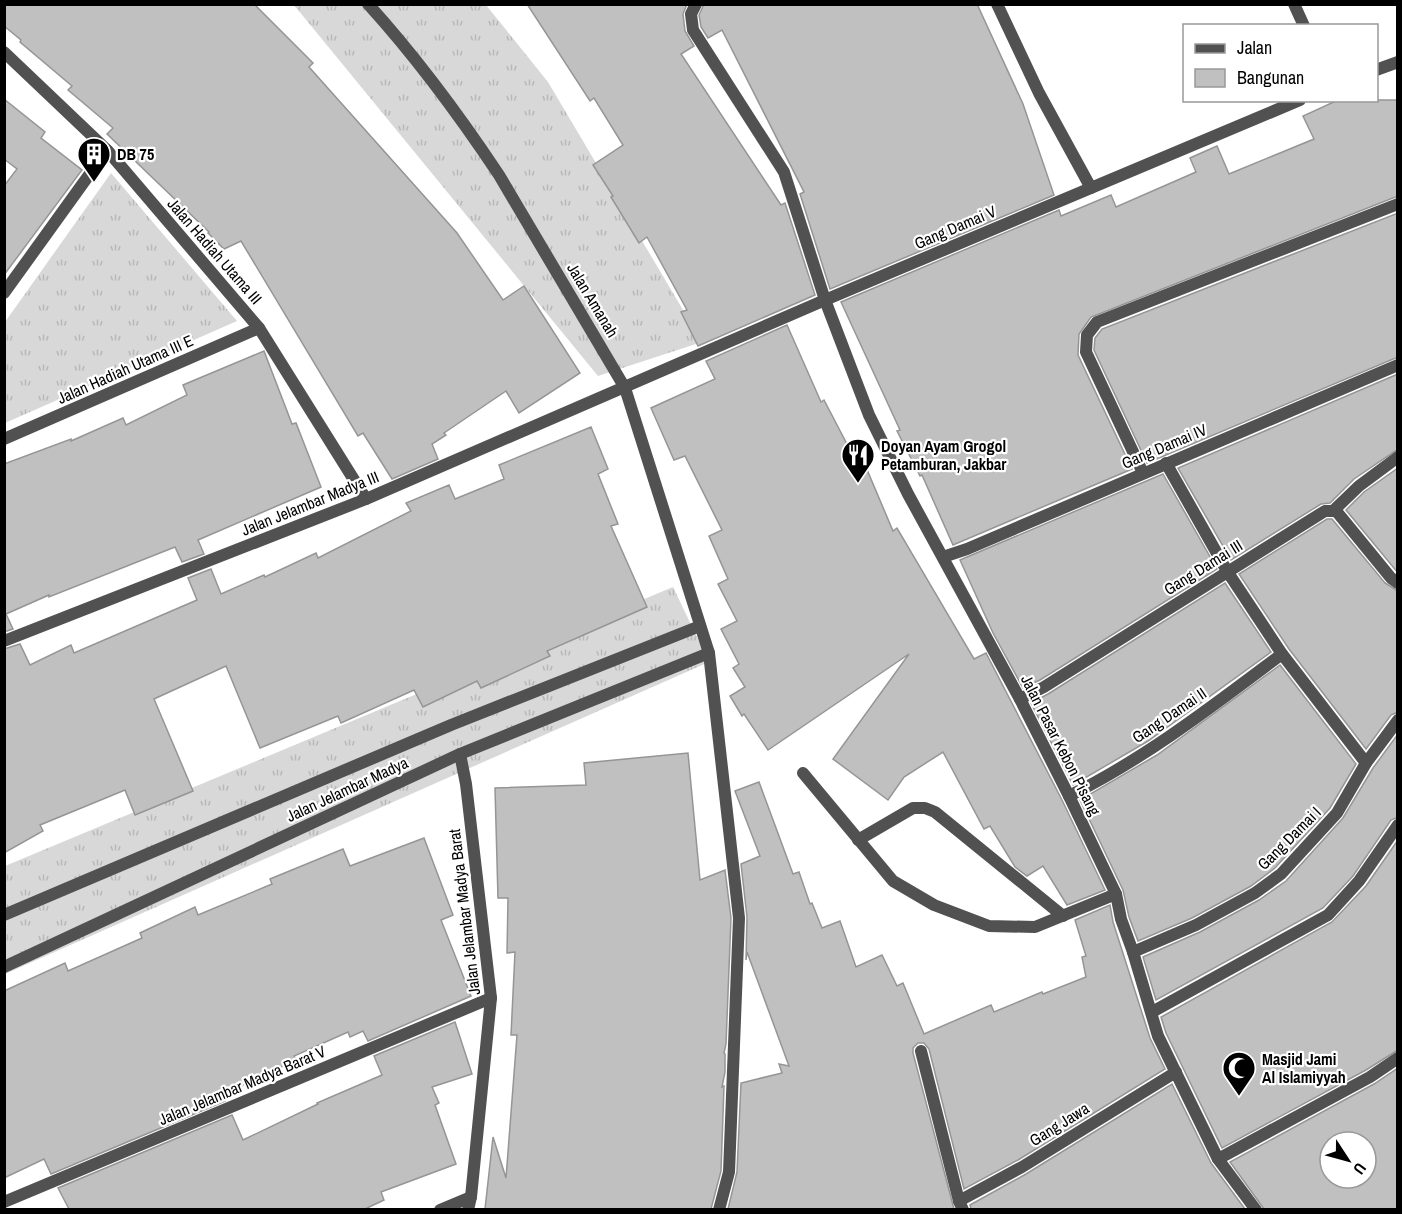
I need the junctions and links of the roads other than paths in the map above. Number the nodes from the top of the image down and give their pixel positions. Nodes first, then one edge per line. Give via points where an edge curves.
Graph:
1 (368, 4) edge
2 (696, 4) edge
3 (997, 4) edge
4 (1294, 4) edge
5 (1303, 24) edge
6 (4, 52) edge
7 (1398, 62) edge
8 (1378, 70) edge
9 (1295, 102) edge
10 (107, 150) junction
11 (1091, 188) junction
12 (1398, 204) edge
13 (4, 293) edge
14 (825, 300) junction
15 (259, 328) junction
16 (1398, 365) edge
17 (625, 388) junction
18 (4, 439) edge
19 (1398, 457) edge
20 (1166, 464) junction
21 (1143, 473) junction
22 (366, 499) junction
23 (1333, 511) junction
24 (943, 557) junction
25 (1227, 571) junction
26 (1398, 583) edge
27 (700, 626) junction
28 (4, 641) edge
29 (709, 653) junction
30 (1282, 654) junction
31 (1020, 699) junction
32 (1398, 720) edge
33 (460, 754) junction
34 (1366, 763) junction
35 (803, 773) dead end
36 (1069, 796) junction
37 (1398, 825) edge
38 (858, 840) junction
39 (1116, 894) junction
40 (4, 915) edge
41 (1063, 916) junction
42 (1133, 952) junction
43 (4, 967) edge
44 (491, 998) junction
45 (1152, 1012) junction
46 (921, 1051) dead end
47 (1398, 1058) edge
48 (1176, 1072) junction
49 (1218, 1159) junction
50 (471, 1197) junction
51 (4, 1202) edge
52 (961, 1205) edge
53 (440, 1209) edge
54 (468, 1209) edge
55 (719, 1209) edge
56 (1256, 1209) edge

1 - 17 street, Jalan Amanah via 436,85 499,175
2 - 14 street, Jalan Pasar Kebon Pisang via 691,14 693,30 784,172
3 - 11 street via 1039,93
4 - 5 street
6 - 10 street, Jalan Hadiah Utama III
7 - 8 street
9 - 11 street, Gang Damai V
10 - 13 street
10 - 15 street, Jalan Hadiah Utama III
11 - 14 street, Gang Damai V
12 - 21 street via 1097,322 1087,335 1086,352
14 - 17 street, Gang Damai V
14 - 24 street, Jalan Pasar Kebon Pisang via 869,415
15 - 18 street, Jalan Hadiah Utama III E
15 - 22 street, Jalan Hadiah Utama III
16 - 20 street, Gang Damai IV
17 - 22 street, Jalan Jelambar Madya III
17 - 27 street, Jalan Amanah
19 - 23 street, Gang Damai III
20 - 21 street, Gang Damai IV
20 - 25 street
21 - 24 street, Gang Damai IV
22 - 28 street, Jalan Jelambar Madya III
23 - 25 street, Gang Damai III via 1325,511
23 - 26 street
24 - 31 street, Jalan Pasar Kebon Pisang
25 - 30 street
25 - 31 street, Gang Damai III
27 - 29 street, Jalan Amanah
27 - 40 street, Jalan Jelambar Madya via 451,725
29 - 33 street, Jalan Jelambar Madya
29 - 55 street, Jalan Amanah via 739,918 729,1172
30 - 34 street
30 - 36 street, Gang Damai II via 1190,723
31 - 36 street, Jalan Pasar Kebon Pisang
32 - 34 street, Gang Damai I
33 - 43 street, Jalan Jelambar Madya
33 - 44 street, Jalan Jelambar Madya Barat
34 - 42 street, Gang Damai I via 1337,813 1281,874 1196,925
35 - 38 street
36 - 39 street, Jalan Pasar Kebon Pisang
37 - 45 street via 1359,881 1328,915
38 - 41 street via 893,881 934,905 989,926 1035,927
38 - 41 street via 912,808 925,808 935,812
39 - 41 street
39 - 42 street, Jalan Pasar Kebon Pisang
42 - 45 street, Jalan Pasar Kebon Pisang
44 - 50 street, Jalan Jelambar Madya Barat
44 - 51 street, Jalan Jelambar Madya Barat V
45 - 48 street, Jalan Pasar Kebon Pisang
46 - 52 street
47 - 49 street via 1371,1077
48 - 49 street, Jalan Pasar Kebon Pisang
48 - 52 street, Gang Jawa
49 - 56 street, Jalan Pasar Kebon Pisang
50 - 53 street
50 - 54 street, Jalan Jelambar Madya Barat

